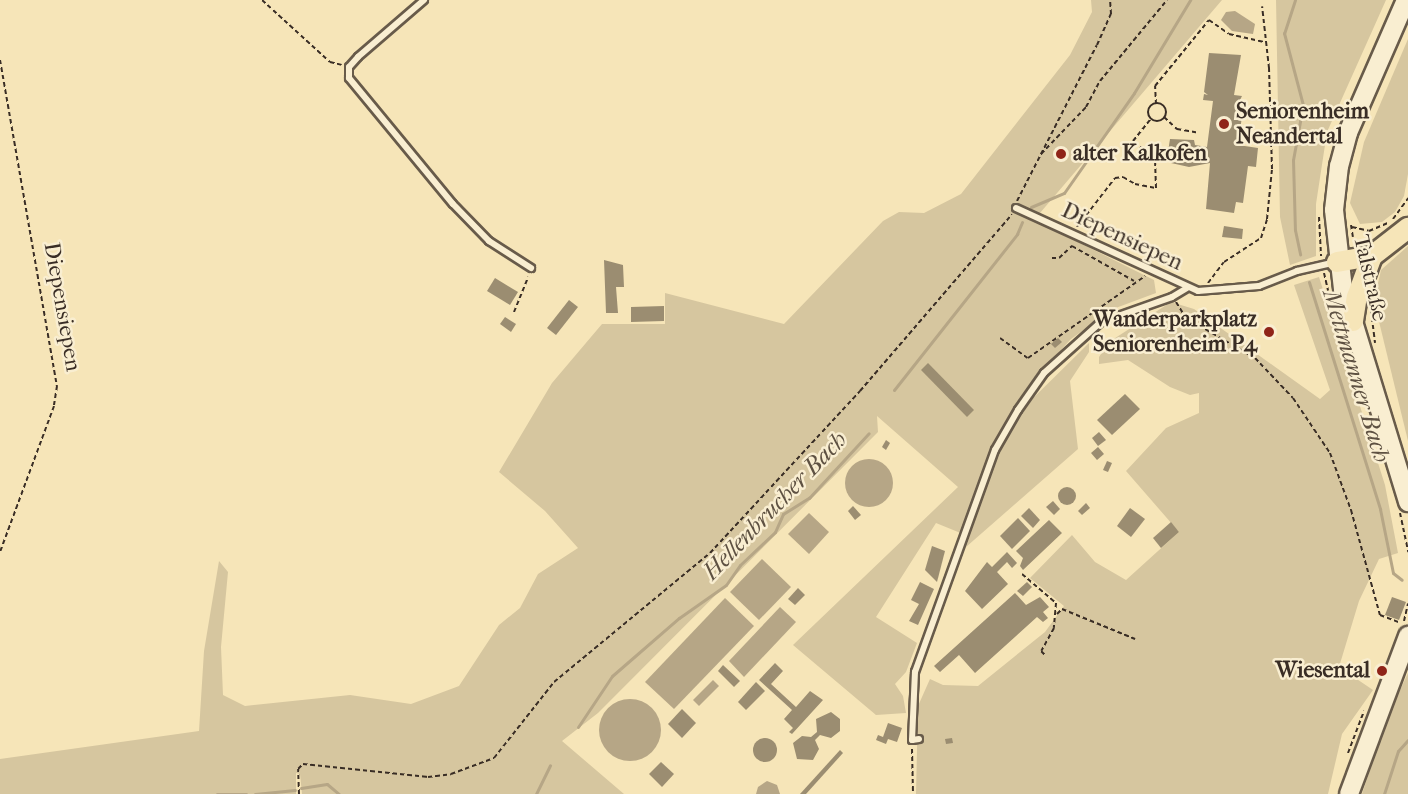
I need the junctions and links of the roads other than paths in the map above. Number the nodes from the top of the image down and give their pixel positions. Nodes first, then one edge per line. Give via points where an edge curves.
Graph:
1 (424, 0) edge
2 (1406, 0) edge
3 (1016, 208) road end
4 (1408, 228) edge
5 (1372, 256) junction
6 (1330, 264) junction
7 (531, 268) road end
8 (1187, 288) junction
9 (1353, 321) junction
10 (1408, 502) edge
11 (1408, 636) edge
12 (916, 739) road end
13 (1349, 794) edge

1 - 7 lane via 350,67 349,78 489,242
2 - 6 main road, Talstraße via 1348,133 1339,166
3 - 8 lane, Diepensiepen
4 - 5 main road
5 - 6 main road
5 - 9 main road
6 - 8 lane, Talstraße via 1259,286 1207,292
6 - 9 main road, Talstraße
8 - 12 lane, Diepensiepen via 1101,322 1044,373 1018,410 995,450 915,672
9 - 10 main road, Talstraße
11 - 13 main road

